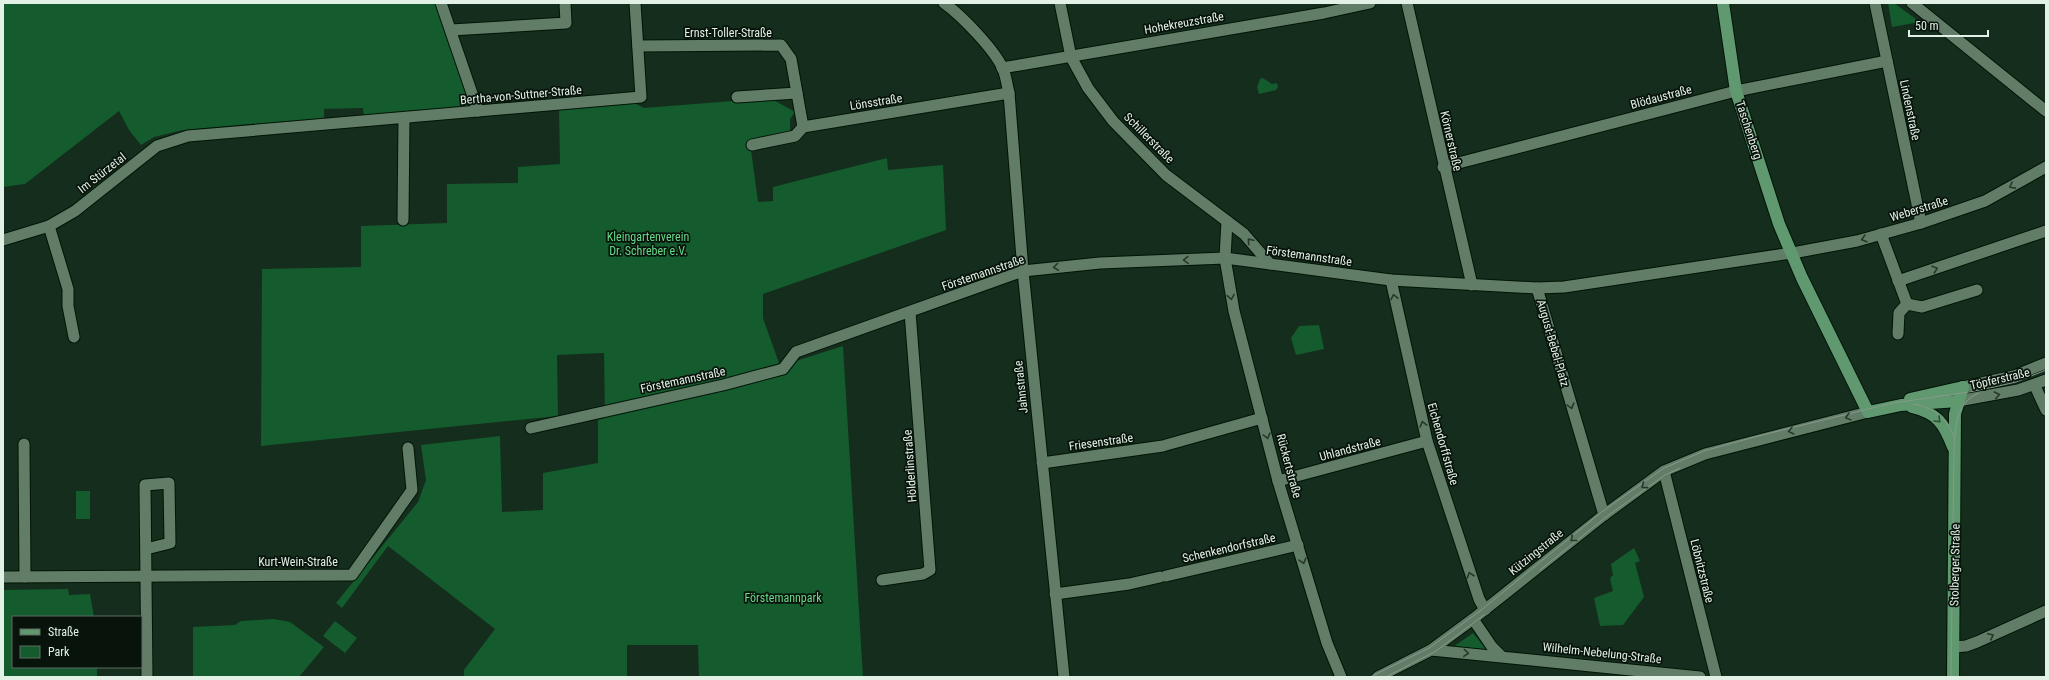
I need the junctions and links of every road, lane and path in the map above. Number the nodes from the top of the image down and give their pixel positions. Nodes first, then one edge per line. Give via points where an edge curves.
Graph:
1 (442, 3) edge
2 (565, 3) edge
3 (635, 3) edge
4 (944, 3) edge
5 (1060, 3) edge
6 (1370, 3) edge
7 (1407, 3) edge
8 (1723, 3) edge
9 (1875, 3) edge
10 (1912, 3) edge
11 (451, 30) junction
12 (638, 46) junction
13 (1071, 57) junction
14 (1887, 61) junction
15 (1002, 68) junction
16 (1736, 91) junction
17 (797, 93) junction
18 (1009, 93) junction
19 (737, 97) dead end
20 (2046, 111) edge
21 (478, 112) junction
22 (404, 118) junction
23 (803, 127) junction
24 (172, 141) joint
25 (752, 145) dead end
26 (1443, 167) junction
27 (2046, 167) edge
28 (403, 220) dead end
29 (1227, 221) junction
30 (1921, 223) junction
31 (49, 226) junction
32 (2046, 231) edge
33 (1881, 234) junction
34 (3, 240) edge
35 (1791, 253) junction
36 (1225, 258) junction
37 (1270, 264) junction
38 (1023, 271) junction
39 (1391, 280) junction
40 (1898, 281) junction
41 (1472, 285) junction
42 (1537, 288) junction
43 (1977, 290) dead end
44 (1906, 304) junction
45 (910, 312) junction
46 (1898, 334) dead end
47 (74, 336) dead end
48 (2046, 363) edge
49 (2046, 380) edge
50 (2034, 386) junction
51 (1963, 387) junction
52 (1958, 401) junction
53 (1902, 405) junction
54 (2046, 410) edge
55 (1868, 412) junction
56 (1262, 418) junction
57 (531, 428) dead end
58 (1427, 442) junction
59 (24, 444) dead end
60 (408, 448) dead end
61 (1956, 454) junction
62 (1042, 463) junction
63 (1664, 472) junction
64 (1278, 481) junction
65 (1604, 514) junction
66 (1298, 545) junction
67 (146, 549) junction
68 (146, 576) junction
69 (3, 577) edge
70 (25, 577) junction
71 (882, 580) dead end
72 (1055, 594) junction
73 (1485, 610) junction
74 (2046, 611) edge
75 (1473, 619) junction
76 (1954, 647) junction
77 (1431, 650) junction
78 (1501, 656) junction
79 (1608, 672) edge
80 (1384, 676) edge
81 (147, 677) edge
82 (1064, 677) edge
83 (1342, 677) edge
84 (1700, 677) edge
85 (1716, 677) edge
86 (1954, 677) edge

1 - 11 street
2 - 11 street via 566,23
3 - 12 street
4 - 15 street via 975,32
5 - 13 street, Schillerstraße
6 - 13 street, Hohekreuzstraße
7 - 26 street, Körnerstraße
8 - 16 main road, Taschenberg
9 - 14 street, Lindenstraße
10 - 20 street
11 - 21 street
12 - 17 street, Ernst-Toller-Straße via 781,45 791,58
12 - 21 street, Bertha-von-Suttner-Straße via 641,97
13 - 15 street, Hohekreuzstraße
13 - 29 street, Schillerstraße via 1088,88 1113,121 1166,175
14 - 16 street, Blödaustraße
14 - 30 street, Lindenstraße
15 - 18 street, Jahnstraße
16 - 26 street, Blödaustraße
16 - 35 main road, Taschenberg via 1779,224
17 - 19 street
17 - 23 street, Ernst-Toller-Straße
18 - 23 street, Lönsstraße
18 - 38 street, Jahnstraße
21 - 22 street, Bertha-von-Suttner-Straße
22 - 24 street, Bertha-von-Suttner-Straße via 188,136
22 - 28 street
23 - 25 street, Lönsstraße via 796,136
24 - 31 street, Im Stürzetal via 158,146 75,211
26 - 41 street, Körnerstraße
27 -> 30 street, Weberstraße via 1985,201
29 - 36 street
37 -> 29 street, Schillerstraße via 1244,234
30 - 33 street, Weberstraße
31 - 34 street, Im Stürzetal
31 - 47 street via 68,289 68,306
40 -> 32 street
33 -> 35 street, Weberstraße
33 - 40 street
35 - 42 street, August-Bebel-Platz via 1564,287
35 - 55 main road
36 - 37 street, Förstemannstraße
36 -> 38 street, Förstemannstraße via 1100,263
36 -> 56 street, Rückertstraße via 1234,311
37 - 39 street, Förstemannstraße
38 - 45 street, Förstemannstraße
38 - 62 street, Jahnstraße
39 - 41 street, Förstemannstraße
58 -> 39 street, Eichendorffstraße
40 - 44 street
41 - 42 street, Förstemannstraße
42 -> 65 street, August-Bebel-Platz
43 - 44 street via 1922,307
44 - 46 street via 1899,313
45 - 57 street, Förstemannstraße via 796,352 783,369 724,385
45 - 71 street, Hölderlinstraße via 930,570 923,574
48 - 51 street, Töpferstraße via 2014,376
49 - 50 street, Töpferstraße
52 -> 50 street, Töpferstraße via 1994,396
50 - 54 street
51 - 52 main road, Stolberger Straße
51 - 53 main road via 1911,398
52 - 53 main road
52 - 61 main road, Stolberger Straße via 1955,414
53 - 55 main road
53 -> 61 main road, Stolberger Straße via 1925,411 1937,418 1946,430
55 -> 63 street via 1705,454
56 - 62 street, Friesenstraße via 1164,445
56 -> 64 street, Rückertstraße
58 - 64 street, Uhlandstraße
73 -> 58 street, Eichendorffstraße via 1479,599
59 - 70 street
60 - 68 street, Kurt-Wein-Straße via 412,490 352,575
61 - 76 main road, Stolberger Straße
62 - 72 street, Jahnstraße
63 -> 65 street
63 - 85 street, Löbnitzstraße
64 - 66 street, Rückertstraße
65 -> 73 street, Kützingstraße
66 - 72 street, Schenkendorfstraße via 1129,584
66 -> 83 street, Rückertstraße via 1326,644
67 - 67 street via 145,485 169,483 170,543
67 - 68 street
68 - 70 street
68 - 81 street
69 - 70 street
72 - 82 street, Jahnstraße
73 - 75 street, Kützingstraße
76 -> 74 street via 1977,642
75 - 77 street, Kützingstraße
75 - 78 street
76 - 86 main road, Stolberger Straße
77 -> 78 street, Wilhelm-Nebelung-Straße
77 - 80 street, Kützingstraße
78 - 79 street, Wilhelm-Nebelung-Straße
79 - 84 street, Wilhelm-Nebelung-Straße

